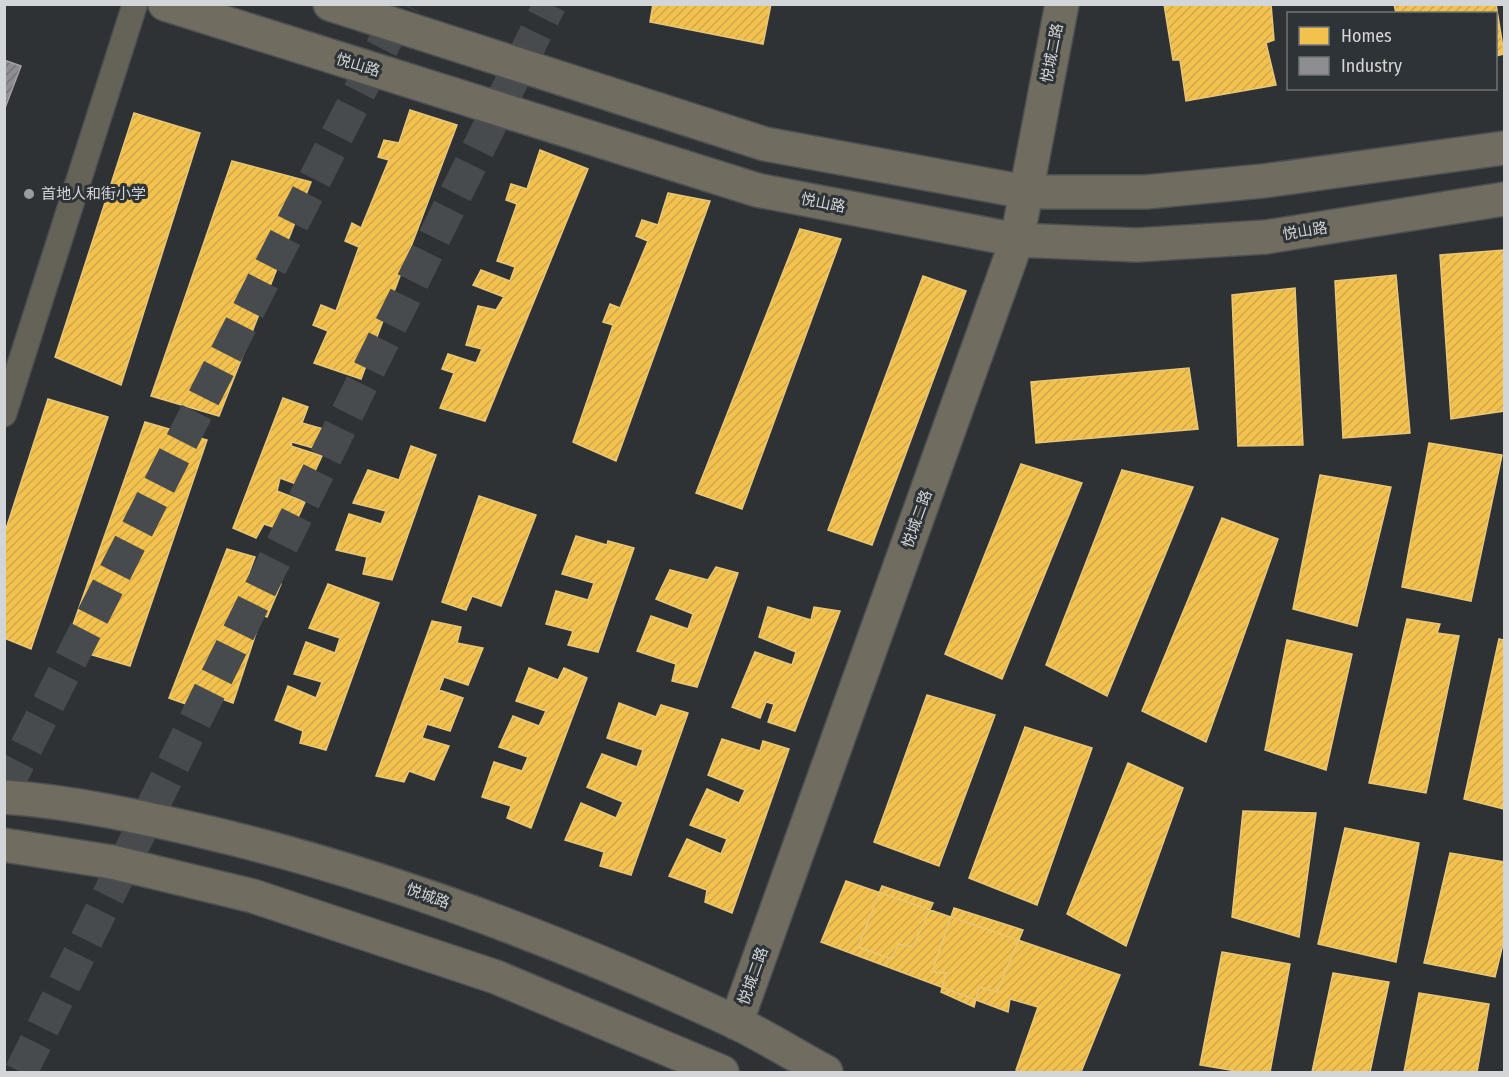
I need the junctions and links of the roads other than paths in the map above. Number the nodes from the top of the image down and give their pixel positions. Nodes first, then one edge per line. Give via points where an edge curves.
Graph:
1 (135, 4) edge
2 (165, 4) edge
3 (330, 4) edge
4 (1062, 4) edge
5 (1504, 148) edge
6 (1026, 192) junction
7 (1504, 199) edge
8 (1017, 240) junction
9 (4, 414) edge
10 (4, 796) edge
11 (4, 845) edge
12 (736, 1023) junction
13 (722, 1072) edge
14 (826, 1072) edge

1 - 9 street
2 - 8 main road, 悦山路 via 757,190
3 - 6 main road via 765,144
4 - 6 main road, 悦城二路
5 - 6 main road via 1263,181 1146,192
6 - 8 main road, 悦城二路
7 - 8 main road, 悦山路 via 1266,237 1137,245
8 - 12 main road, 悦城二路
10 - 12 main road, 悦城路 via 133,815 267,846 392,883 535,935
11 - 13 main road via 112,862 253,896 496,977
12 - 14 main road, 悦城路

